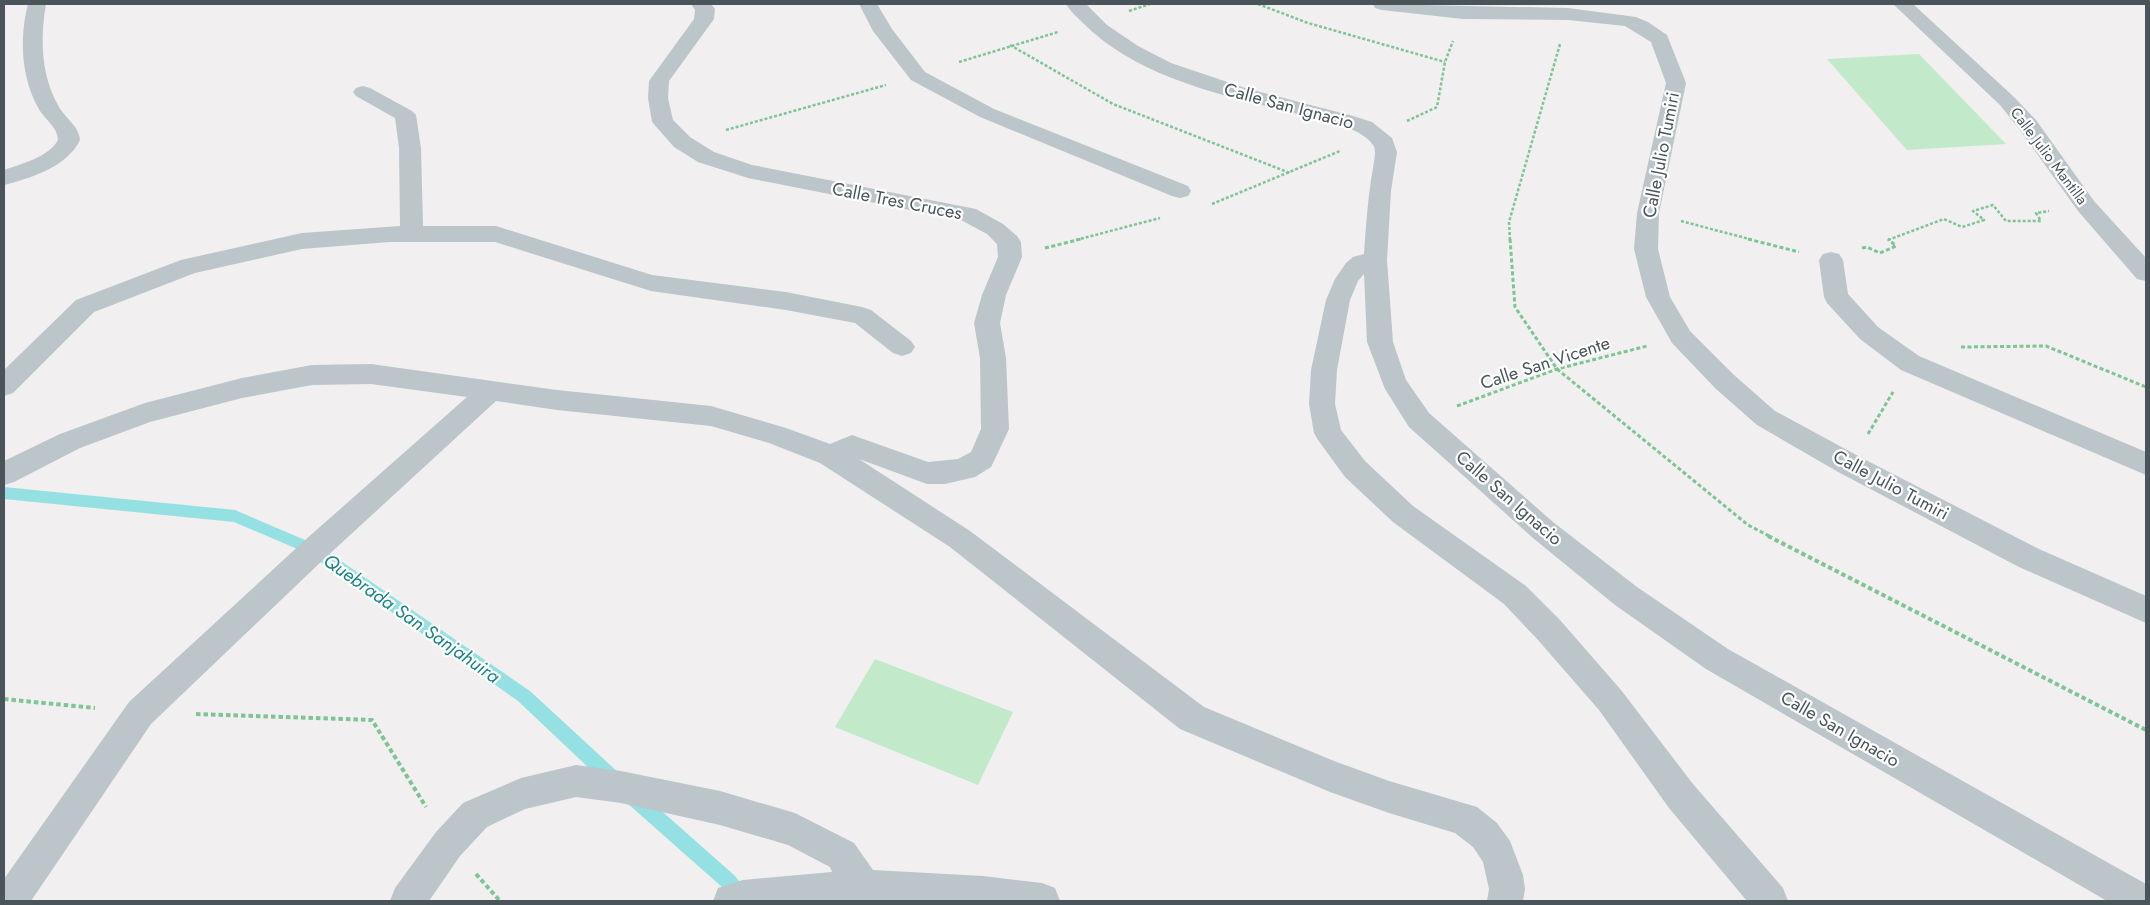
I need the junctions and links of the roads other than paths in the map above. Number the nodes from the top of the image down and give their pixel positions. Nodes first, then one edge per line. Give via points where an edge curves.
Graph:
1 (37, 4) edge
2 (700, 4) edge
3 (868, 4) edge
4 (1075, 4) edge
5 (1382, 4) edge
6 (1902, 4) edge
7 (363, 92) dead end
8 (4, 165) edge
9 (34, 165) junction
10 (4, 178) edge
11 (1180, 191) dead end
12 (412, 234) junction
13 (1375, 260) junction
14 (1831, 260) road end
15 (2146, 272) edge
16 (902, 348) dead end
17 (4, 386) edge
18 (492, 390) junction
19 (830, 455) junction
20 (2146, 464) edge
21 (4, 474) edge
22 (2146, 610) edge
23 (863, 887) junction
24 (10, 901) edge
25 (408, 901) edge
26 (731, 901) edge
27 (1042, 901) edge
28 (1505, 901) edge
29 (1770, 901) edge
30 (2141, 901) edge

1 - 9 street via 31,45 34,70 51,112 69,139 59,153
2 - 19 street, Calle Tres Cruces via 705,9 704,19 659,81 658,98 663,122 682,142 706,157 748,171 968,214 995,229 1009,242 1010,257 994,295 988,323 993,358 995,429 981,459 964,469 927,473 852,446
3 - 11 street via 883,31 918,76 987,113
4 - 13 street, Calle San Ignacio via 1112,38 1180,74 1209,85 1346,120 1376,136 1384,143 1386,152
5 - 22 street, Calle Julio Tumiri via 1463,13 1568,14 1629,20 1660,39 1676,83 1648,213 1646,250 1658,297 1681,337 1766,418 2029,558
6 - 15 street, Calle Julio Mantilla via 2023,119 2086,206
7 - 12 street via 405,115 410,148
8 - 9 street
9 - 10 street
12 - 16 street via 496,234 651,283 786,300 862,316
12 - 17 street via 302,241 189,266 85,306
13 - 29 street via 1361,263 1354,269 1346,279 1338,300 1323,379 1322,404 1328,433 1355,469 1403,514 1515,595 1549,630 1610,700 1681,796
13 - 30 street, Calle San Ignacio via 1380,342 1394,382 1419,420 1543,530 1626,596 1717,659
14 - 20 street via 1836,297 1869,333 1910,363
18 - 19 street via 711,416
18 - 21 street via 371,374 312,375 242,388 145,413 70,441
18 - 24 street via 140,713
19 - 28 street via 960,539 1192,718 1330,776 1465,819 1485,834 1498,852 1505,874
23 - 25 street via 842,855 795,830 720,808 576,781 520,794 475,815 448,844
23 - 26 street
23 - 27 street

